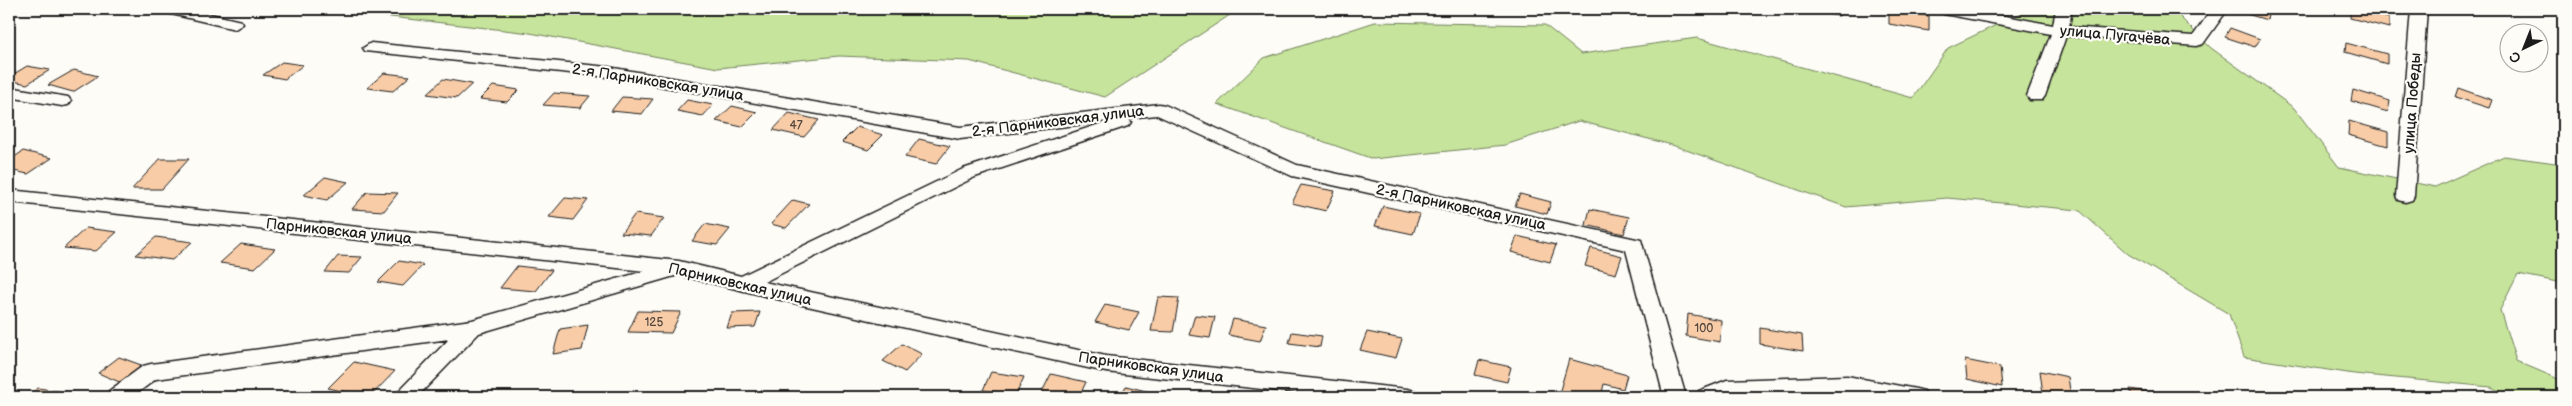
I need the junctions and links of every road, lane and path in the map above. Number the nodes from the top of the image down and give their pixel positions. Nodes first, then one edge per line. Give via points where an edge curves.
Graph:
1 (168, 9) edge
2 (1944, 9) edge
3 (2064, 9) edge
4 (2220, 9) edge
5 (2419, 9) edge
6 (235, 24) dead end
7 (2060, 31) junction
8 (371, 48) dead end
9 (9, 92) edge
10 (2036, 96) dead end
11 (62, 101) dead end
12 (1159, 109) junction
13 (9, 196) edge
14 (2405, 196) dead end
15 (679, 268) junction
16 (742, 284) junction
17 (472, 328) junction
18 (1847, 390) edge
19 (117, 397) edge
20 (404, 397) edge
21 (1407, 397) edge
22 (1676, 397) edge
23 (1707, 397) edge
24 (1916, 397) edge

1 - 6 street
2 - 7 street, улица Пугачёва
3 - 7 street
4 - 7 street, улица Пугачёва via 2197,41
5 - 14 street, улица Победы
7 - 10 street
8 - 12 street, 2-я Парниковская улица via 608,72 960,133
9 - 11 street
12 - 16 street via 969,173
12 - 22 street, 2-я Парниковская улица via 1292,170 1634,245
13 - 15 street, Парниковская улица
15 - 16 street, Парниковская улица
15 - 17 street
16 - 21 street, Парниковская улица via 1106,364
17 - 19 street via 151,372
17 - 20 street
18 - 23 street via 1727,388
18 - 24 street

